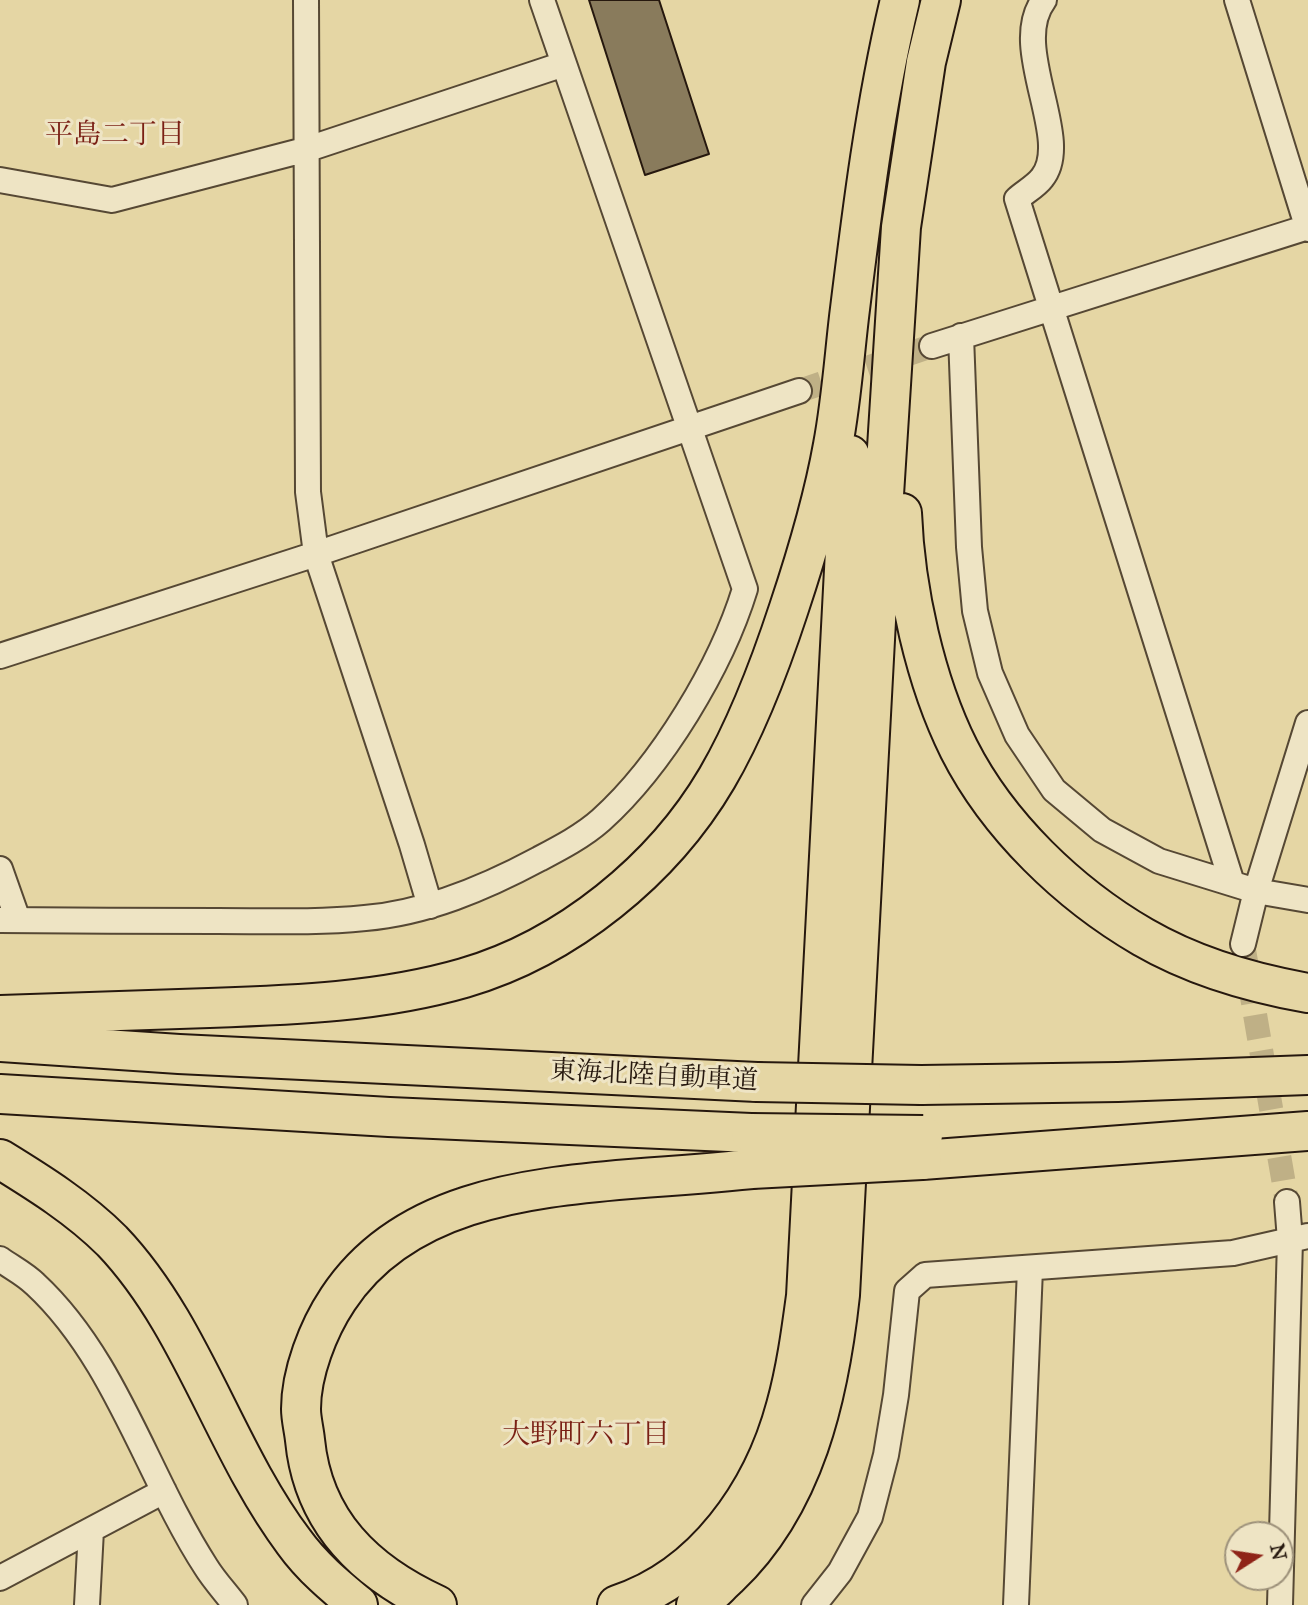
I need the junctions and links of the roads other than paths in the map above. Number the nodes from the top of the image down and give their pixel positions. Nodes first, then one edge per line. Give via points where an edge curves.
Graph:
1 (306, 0) edge
2 (542, 0) edge
3 (901, 0) edge
4 (941, 0) edge
5 (1044, 0) edge
6 (1237, 0) edge
7 (564, 64) junction
8 (308, 149) junction
9 (0, 180) edge
10 (861, 222) junction
11 (901, 227) junction
12 (1308, 228) edge
13 (1052, 308) junction
14 (961, 336) junction
15 (932, 346) tunnel mouth
16 (799, 391) tunnel mouth
17 (691, 426) junction
18 (316, 554) junction
19 (0, 656) edge
20 (1308, 723) edge
21 (0, 869) edge
22 (1233, 883) junction
23 (1256, 891) junction
24 (1308, 900) edge
25 (430, 906) junction
26 (9, 920) edge
27 (1243, 944) tunnel mouth
28 (1308, 993) edge
29 (0, 1015) edge
30 (0, 1042) edge
31 (1308, 1075) edge
32 (0, 1094) edge
33 (1308, 1130) edge
34 (751, 1151) junction
35 (0, 1159) edge
36 (1287, 1202) tunnel mouth
37 (1299, 1238) edge
38 (0, 1259) edge
39 (1030, 1269) junction
40 (163, 1491) junction
41 (91, 1530) junction
42 (0, 1578) edge
43 (87, 1605) edge
44 (235, 1605) edge
45 (358, 1605) edge
46 (437, 1605) edge
47 (617, 1605) edge
48 (696, 1605) edge
49 (814, 1605) edge
50 (1016, 1605) edge
51 (1280, 1605) edge

1 - 8 street
2 - 7 street
3 - 10 highway via 872,133
4 - 11 highway via 926,62
5 - 13 street via 1036,11 1032,47 1053,148 1044,176 1017,198
6 - 12 street
7 - 8 street
7 - 17 street
8 - 9 street via 113,200
8 - 18 street via 309,492
10 - 29 highway via 834,442 814,536 747,720 716,779 682,829 638,876 587,918 530,951 467,977 399,994 330,1003
10 - 47 highway via 806,1296 798,1352 785,1408 766,1459 742,1504 716,1539 679,1573
11 - 28 highway via 898,428 908,579 920,638 959,749 991,801 1035,853 1087,898 1143,937 1206,966
11 - 48 highway via 834,1351 822,1408 803,1464 775,1517 742,1563
12 - 13 street
13 - 14 street
13 - 22 street
14 - 15 street
14 - 22 street via 968,547 975,611 990,673 1017,735 1054,790 1101,830 1159,861
16 - 17 street
17 - 18 street
17 - 25 street via 745,589 734,626 707,676 669,740 633,788 599,822 502,878
18 - 19 street
18 - 25 street
20 - 23 street
21 - 26 street
22 - 23 street
23 - 24 street
23 - 27 street
25 - 26 street via 366,918 280,921
30 - 31 highway, 東海北陸自動車道, bridge via 757,1082 1118,1083
32 - 34 highway, 東海北陸自動車道 via 416,1118
33 - 34 highway, bridge
34 - 46 highway via 477,1202 426,1222 386,1247 349,1282 324,1320 309,1362 301,1407 306,1455 320,1499 341,1535 374,1569
35 - 45 highway via 78,1212 111,1241 141,1278 178,1336 264,1498 302,1552
36 - 37 street
37 - 39 street via 1233,1253
37 - 51 street
38 - 40 street via 35,1283 70,1324 110,1382
39 - 49 street via 925,1275 907,1291 896,1395 870,1517 840,1572
39 - 50 street
40 - 41 street
40 - 44 street via 206,1568
41 - 42 street
41 - 43 street

